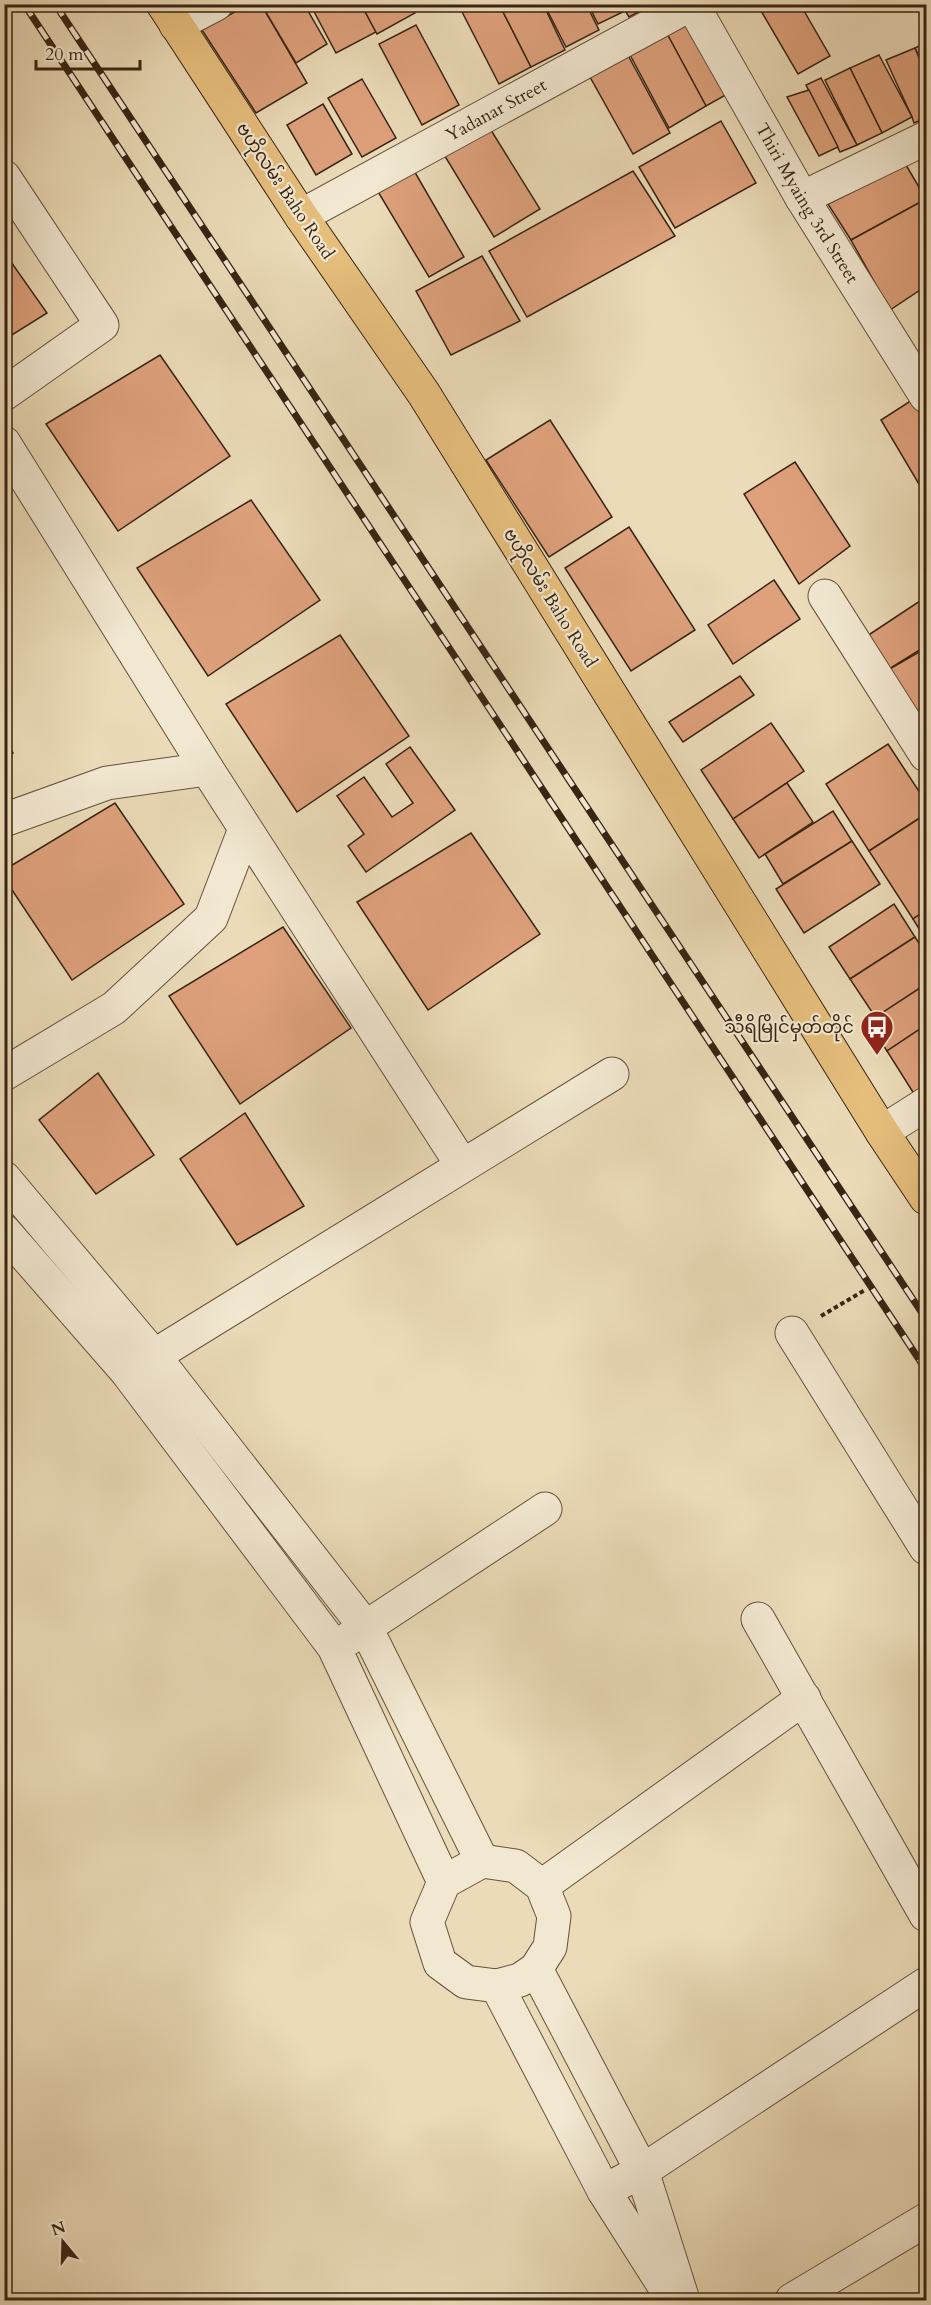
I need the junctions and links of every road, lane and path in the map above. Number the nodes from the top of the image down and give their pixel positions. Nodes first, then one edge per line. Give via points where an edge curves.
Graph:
1 (216, 4) edge
2 (692, 4) edge
3 (170, 15) edge
4 (927, 138) edge
5 (4, 177) edge
6 (802, 198) junction
7 (301, 216) junction
8 (4, 394) edge
9 (927, 396) edge
10 (4, 443) edge
11 (825, 596) dead end
12 (927, 755) edge
13 (207, 769) junction
14 (4, 820) edge
15 (245, 829) junction
16 (4, 1074) edge
17 (612, 1074) dead end
18 (927, 1104) edge
19 (882, 1132) junction
20 (462, 1165) junction
21 (4, 1178) edge
22 (927, 1198) edge
23 (4, 1231) edge
24 (865, 1290) dead end
25 (792, 1333) joint
26 (140, 1364) junction
27 (545, 1509) dead end
28 (927, 1548) edge
29 (758, 1620) dead end
30 (366, 1628) junction
31 (334, 1647) junction
32 (804, 1698) junction
33 (482, 1861) junction
34 (444, 1881) junction
35 (542, 1886) junction
36 (927, 1915) edge
37 (536, 1969) junction
38 (927, 1984) edge
39 (497, 1986) junction
40 (642, 2171) junction
41 (604, 2191) junction
42 (927, 2220) edge
43 (674, 2301) edge
44 (683, 2301) edge
45 (792, 2301) edge

1 - 3 street
2 - 6 street, Thiri Myaing 3rd Street
2 - 7 street, Yadanar Street
3 - 7 main road, ဗဟိုလမ်း Baho Road
4 - 6 street
5 - 8 street via 102,326
6 - 9 street, Thiri Myaing 3rd Street
7 - 19 main road, ဗဟိုလမ်း Baho Road via 424,394
10 - 13 street
11 - 12 street
13 - 14 street via 107,783
13 - 15 street
15 - 16 street via 211,918 114,1008
15 - 20 street
17 - 20 street
18 - 19 street
19 - 22 main road, ဗဟိုလမ်း Baho Road
20 - 26 street
21 - 26 street
23 - 26 street
24 - 25 path
25 - 28 street
26 - 30 street
26 - 31 street
27 - 30 street
29 - 32 street
30 - 31 street
30 - 33 street
31 - 34 street
32 - 35 street
32 - 36 street
33 - 34 street
33 - 35 street via 516,1866
34 - 39 street via 427,1922 440,1963 466,1982
35 - 37 street via 554,1916 550,1947
37 - 39 street via 520,1980
37 - 40 street
38 - 40 street
39 - 41 street
40 - 41 street
40 - 44 street
41 - 43 street
42 - 45 street

